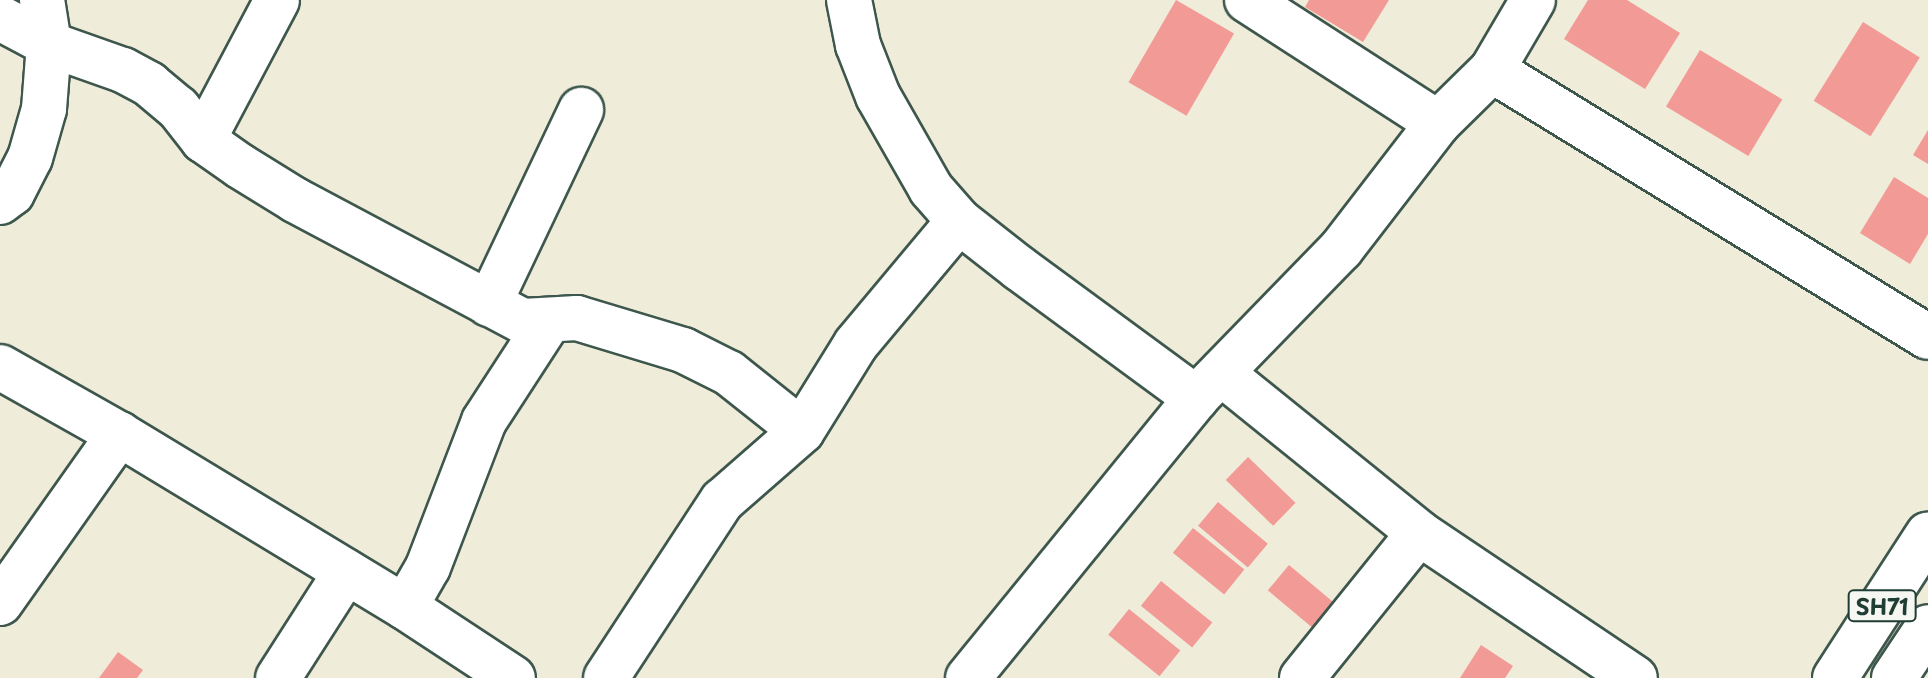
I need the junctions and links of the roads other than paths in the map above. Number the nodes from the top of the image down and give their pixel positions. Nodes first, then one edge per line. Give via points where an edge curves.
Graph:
1 (42, 0) edge
2 (277, 0) edge
3 (849, 0) edge
4 (884, 0) edge
5 (1247, 0) edge
6 (1533, 0) edge
7 (0, 18) edge
8 (49, 44) junction
9 (858, 45) junction
10 (1492, 70) junction
11 (581, 110) dead end
12 (1438, 123) junction
13 (203, 140) junction
14 (0, 202) edge
15 (959, 221) junction
16 (489, 304) junction
17 (549, 321) junction
18 (1928, 337) edge
19 (0, 367) edge
20 (1208, 385) junction
21 (802, 431) junction
22 (119, 434) junction
23 (1419, 533) junction
24 (1928, 534) edge
25 (346, 572) junction
26 (0, 603) edge
27 (405, 607) junction
28 (1928, 627) edge
29 (1575, 662) edge
30 (278, 678) edge
31 (513, 678) edge
32 (606, 678) edge
33 (968, 678) edge
34 (1302, 678) edge
35 (1635, 678) edge
36 (1835, 678) edge
37 (1894, 678) edge

1 - 8 street
2 - 13 street
3 - 9 street
4 - 9 street
5 - 12 street
6 - 10 street
7 - 8 street
8 - 13 street via 149,84 178,108
8 - 14 street via 44,109 30,158 12,193
9 - 15 street via 908,154
10 - 12 street
10 - 18 street
11 - 16 street
12 - 20 street via 1341,249
13 - 16 street via 295,200
15 - 20 street
15 - 21 street via 856,344
16 - 17 street via 523,321
17 - 21 street via 577,318 683,350 729,373
17 - 27 street via 484,421 428,567
19 - 22 street
20 - 23 street
20 - 33 street
21 - 32 street via 722,501
22 - 25 street
22 - 26 street
23 - 29 street
23 - 34 street
24 - 36 street, SH71
25 - 27 street
25 - 30 street
27 - 31 street
28 - 37 street, SH71
29 - 35 street

